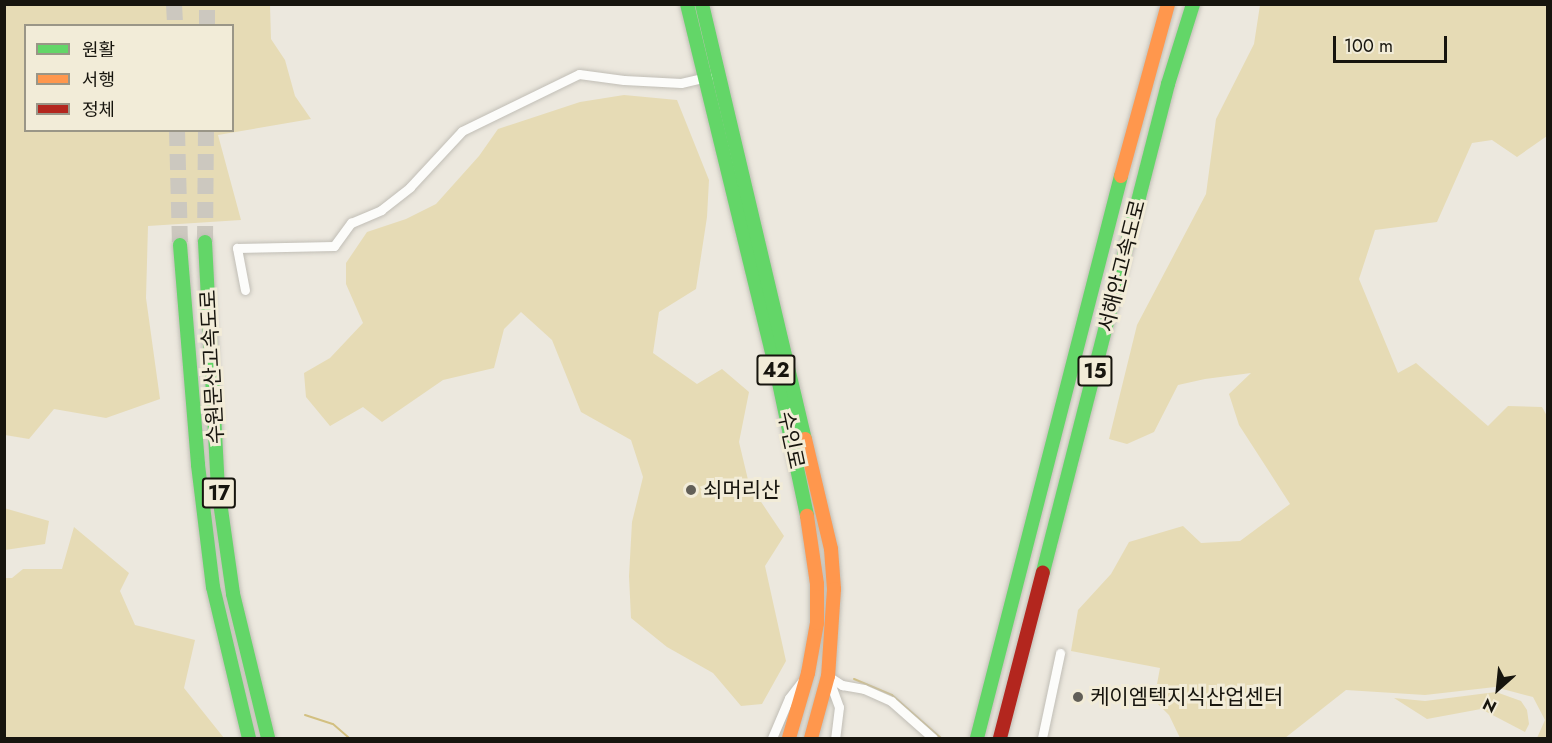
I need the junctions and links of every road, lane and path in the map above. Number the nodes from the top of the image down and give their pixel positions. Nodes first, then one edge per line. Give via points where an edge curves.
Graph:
1 (687, 4) edge
2 (702, 4) edge
3 (1168, 4) edge
4 (1193, 4) edge
5 (712, 75) junction
6 (205, 243) tunnel mouth
7 (180, 245) tunnel mouth
8 (245, 290) dead end
9 (1059, 653) dead end
10 (808, 673) junction
11 (828, 676) junction
12 (249, 738) edge
13 (268, 738) edge
14 (772, 738) edge
15 (789, 738) edge
16 (811, 738) edge
17 (835, 738) edge
18 (933, 738) edge
19 (977, 738) edge
20 (1000, 738) edge
21 (1042, 738) edge

1 - 5 main road, 수인로 / 42
2 - 5 main road, 수인로 / 42
3 - 19 main road, 서해안고속도로 / 15 via 1133,126
4 - 20 main road, 서해안고속도로 / 15 via 1168,84
5 - 8 street via 681,83 579,74 462,131 410,187 381,210 351,223 334,246 237,248
5 - 10 main road, 수인로 / 42 via 812,537 817,623
5 - 11 main road, 수인로 / 42 via 831,549 834,589
6 - 13 main road, 수원문산고속도로 / 17 via 218,488 233,594
7 - 12 main road, 수원문산고속도로 / 17 via 198,465 213,587
9 - 21 street
10 - 14 street via 789,698
10 - 15 main road, 수인로 / 42
11 - 16 main road, 수인로 / 42
11 - 17 street via 839,707
11 - 18 street via 842,685 864,689 891,701

